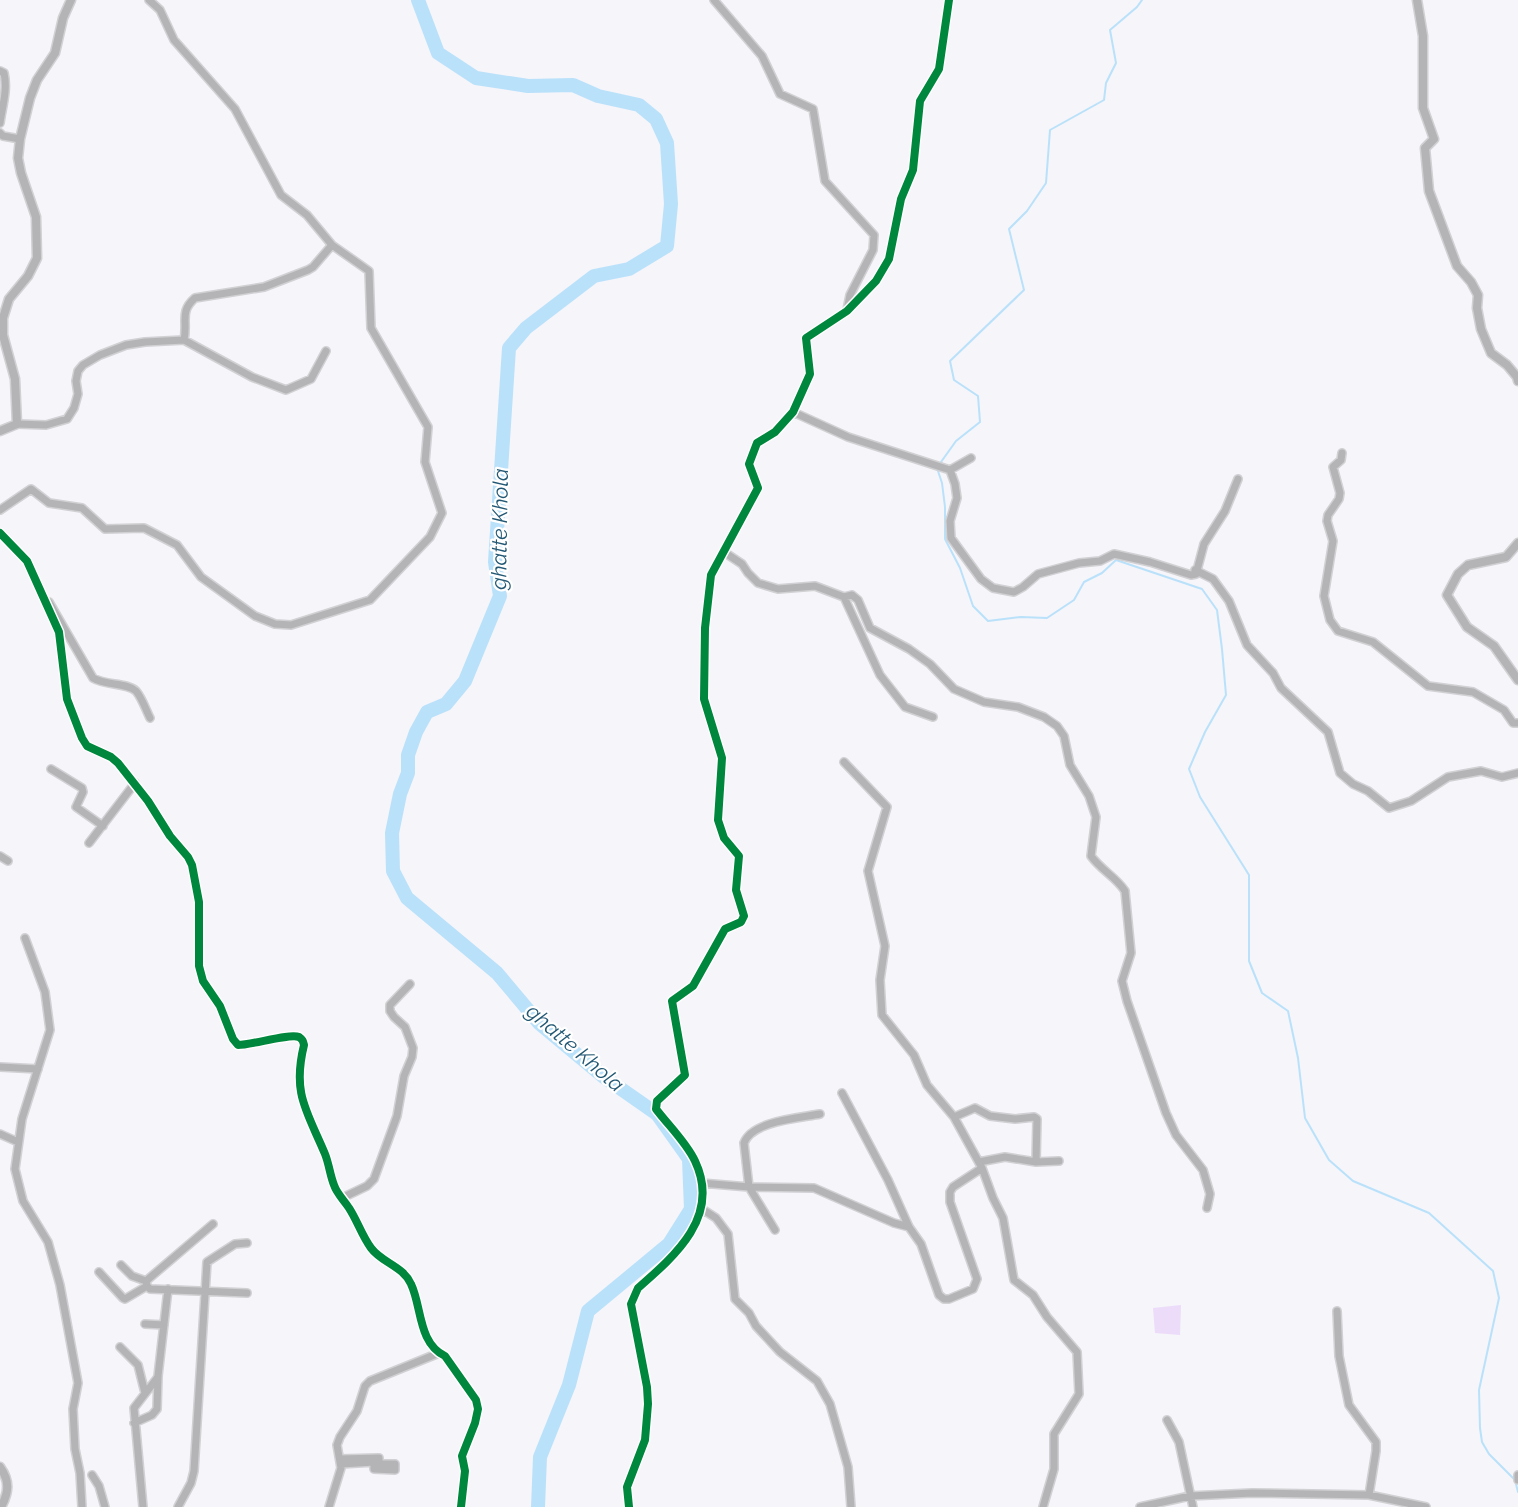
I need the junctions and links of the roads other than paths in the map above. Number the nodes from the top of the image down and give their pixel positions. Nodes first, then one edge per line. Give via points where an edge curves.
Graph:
1 (71, 0) edge
2 (149, 0) edge
3 (714, 0) edge
4 (949, 0) edge
5 (1417, 0) edge
6 (0, 71) edge
7 (0, 123) edge
8 (0, 133) edge
9 (20, 139) junction
10 (332, 246) junction
11 (847, 311) junction
12 (184, 340) junction
13 (326, 351) dead end
14 (1518, 381) edge
15 (793, 412) junction
16 (17, 424) junction
17 (0, 431) edge
18 (1342, 453) dead end
19 (971, 458) dead end
20 (950, 470) junction
21 (1238, 479) dead end
22 (0, 510) edge
23 (0, 533) edge
24 (1518, 543) edge
25 (724, 552) junction
26 (1195, 570) junction
27 (41, 594) junction
28 (844, 597) junction
29 (1518, 680) edge
30 (933, 717) dead end
31 (150, 718) dead end
32 (1518, 723) edge
33 (844, 762) dead end
34 (51, 769) dead end
35 (1518, 774) edge
36 (135, 783) junction
37 (103, 826) junction
38 (89, 843) dead end
39 (0, 856) edge
40 (8, 861) dead end
41 (25, 938) dead end
42 (410, 984) dead end
43 (0, 1067) edge
44 (38, 1069) junction
45 (842, 1093) dead end
46 (820, 1114) dead end
47 (954, 1117) junction
48 (0, 1134) edge
49 (18, 1142) junction
50 (1036, 1161) junction
51 (1059, 1161) dead end
52 (981, 1165) junction
53 (701, 1183) junction
54 (749, 1187) junction
55 (342, 1198) junction
56 (1208, 1208) dead end
57 (702, 1209) junction
58 (213, 1224) dead end
59 (909, 1227) junction
60 (775, 1230) dead end
61 (247, 1242) dead end
62 (122, 1265) dead end
63 (99, 1272) dead end
64 (146, 1283) junction
65 (168, 1289) junction
66 (206, 1290) junction
67 (247, 1293) dead end
68 (1337, 1311) dead end
69 (145, 1324) dead end
70 (164, 1326) junction
71 (120, 1347) dead end
72 (439, 1353) junction
73 (159, 1376) junction
74 (145, 1393) junction
75 (1167, 1420) dead end
76 (134, 1423) junction
77 (341, 1461) junction
78 (0, 1467) edge
79 (92, 1475) dead end
80 (1369, 1495) junction
81 (1190, 1496) junction
82 (2, 1507) edge
83 (82, 1507) edge
84 (105, 1507) edge
85 (143, 1507) edge
86 (177, 1507) edge
87 (329, 1507) edge
88 (461, 1507) edge
89 (629, 1507) edge
90 (851, 1507) edge
91 (1043, 1507) edge
92 (1140, 1507) edge
93 (1193, 1507) edge
94 (1426, 1507) edge

1 - 9 street via 55,53 30,98
2 - 10 street via 160,10 174,40 235,110 280,195 307,215
3 - 11 street via 762,57 780,94 813,110 825,181 874,235 873,250 850,295
4 - 11 street via 939,69 920,101 913,170 901,199 889,259 876,281
5 - 14 street via 1423,36 1423,108 1434,139 1425,148 1430,191 1457,266 1478,295 1481,329 1491,352
6 - 7 street via 5,78
8 - 9 street
9 - 16 street via 18,158 36,217 38,258 9,299 3,318 3,335 15,379
10 - 12 street via 313,267 264,287 195,298 184,314
10 - 22 street via 369,271 371,328 428,427 425,462 442,513 430,537 370,600 291,625 275,624 255,616 201,578 177,545 144,528 105,529 82,508 49,503 31,489
11 - 15 street via 806,338 810,374
12 - 13 street via 252,377 286,390 311,379
12 - 16 street via 126,345 100,355 78,371 78,394 67,419 46,425
15 - 20 street via 848,437
15 - 25 street via 775,432 757,443 749,464 758,488
16 - 17 street
18 - 32 street via 1333,467 1339,500 1327,521 1334,541 1324,596 1330,620 1338,631 1373,642 1428,686 1473,692
19 - 20 street
20 - 26 street via 957,498 950,521 951,538 981,579 993,588 1014,592 1038,574 1100,561 1114,554 1191,575 1196,574
21 - 26 street
23 - 27 street via 27,561
24 - 29 street via 1506,557 1468,565 1458,574 1447,595 1467,627 1494,646
25 - 28 street via 742,564 758,583 778,588 815,586
25 - 53 street via 711,575 705,628 704,699 722,758 718,820 724,838 739,856 736,890 744,916 741,922 725,929 693,986 672,1001 685,1075 657,1101 656,1109 694,1160
26 - 35 street via 1213,579 1224,594 1247,645 1273,673 1281,688 1329,732 1340,773 1389,808 1411,801 1448,777 1481,771 1502,777
27 - 31 street via 93,678 136,692
27 - 36 street via 59,632 67,699 82,738 87,746 111,757
28 - 30 street via 880,675 905,707
28 - 56 street via 852,595 858,600 870,628 930,664 954,689 984,702 1018,707 1044,717 1064,736 1071,765 1096,817 1091,856 1125,891 1131,953 1122,981 1127,1001 1166,1113 1176,1135 1203,1170 1210,1194
33 - 47 street via 887,807 868,871 885,946 880,980 882,1015 914,1055 927,1084
34 - 37 street via 82,788 84,792 76,807
36 - 37 street
36 - 55 street via 192,865 199,902 203,981 220,1006 235,1042 245,1045 288,1036 302,1040 298,1080 303,1105
37 - 38 street
39 - 40 street
41 - 44 street via 41,978 50,1024 50,1037
42 - 55 street via 390,1005 413,1048 398,1116 374,1179
43 - 44 street
44 - 49 street
45 - 59 street
46 - 54 street via 759,1127 746,1137
47 - 50 street via 975,1108 990,1116 1034,1117
47 - 52 street
48 - 49 street
49 - 83 street via 17,1178 28,1211 48,1242 76,1370 73,1409
50 - 51 street
50 - 52 street via 1005,1157
52 - 59 street via 950,1192 977,1279 973,1288 949,1299 941,1298 927,1256
52 - 91 street via 1003,1218 1014,1280 1033,1295 1077,1352 1079,1394 1054,1434 1054,1469
53 - 54 street
53 - 57 street
54 - 59 street via 814,1188
54 - 60 street
55 - 72 street via 370,1248 405,1274 424,1330
57 - 89 street via 681,1246 638,1288 631,1304 648,1404 645,1440 627,1487
57 - 90 street via 716,1218 728,1234 735,1299 780,1352 817,1381 830,1404 848,1467
58 - 64 street
61 - 66 street via 235,1244 207,1262
62 - 64 street
63 - 64 street via 125,1299
64 - 65 street via 150,1289
65 - 66 street
65 - 70 street
66 - 67 street
66 - 86 street via 194,1471
68 - 80 street via 1339,1356 1349,1405 1376,1442
69 - 70 street
70 - 73 street
71 - 74 street via 138,1365
72 - 77 street via 365,1386 357,1411 337,1445
72 - 88 street via 477,1400 477,1416 462,1456 465,1471
73 - 74 street
73 - 76 street via 157,1409
74 - 76 street via 134,1408
75 - 81 street via 1179,1442
76 - 85 street
77 - 77 street via 374,1462 374,1469 395,1470 395,1464 379,1464 379,1458
77 - 87 street
78 - 82 street via 8,1485
79 - 84 street
80 - 81 street
80 - 94 street
81 - 92 street
81 - 93 street

